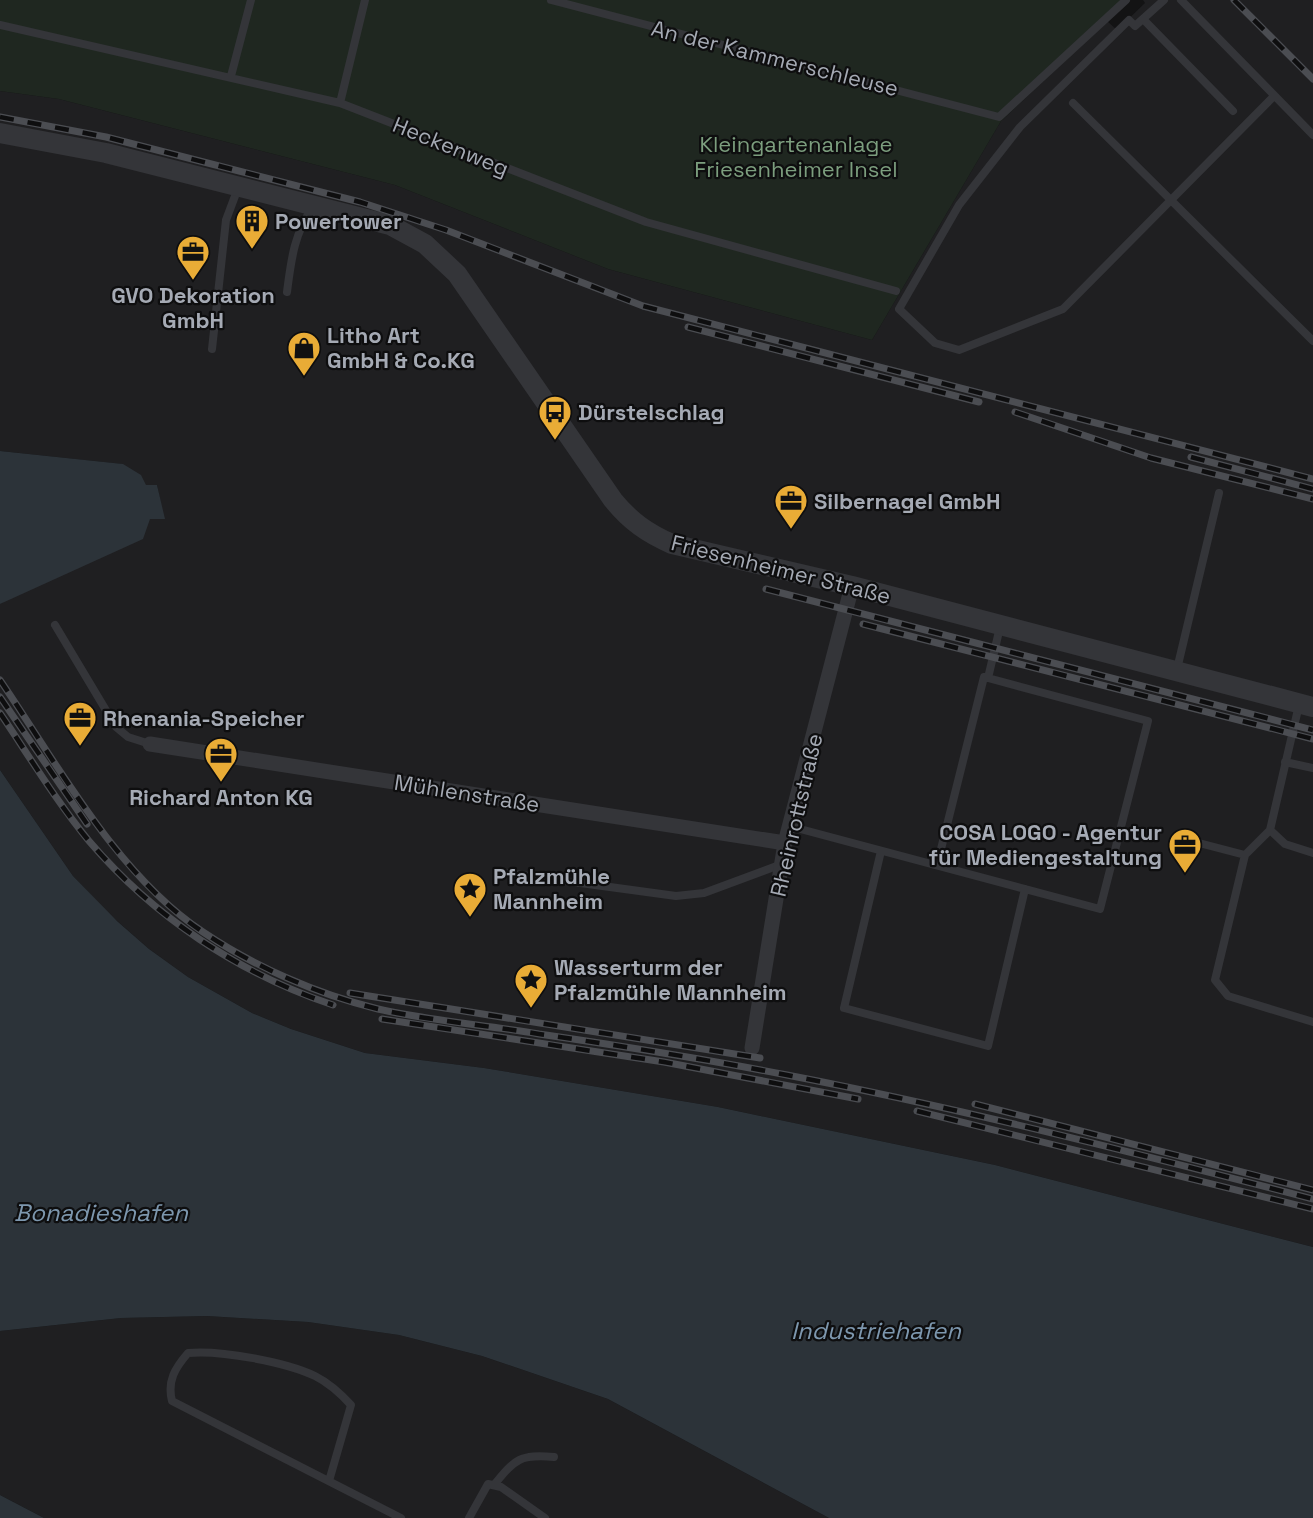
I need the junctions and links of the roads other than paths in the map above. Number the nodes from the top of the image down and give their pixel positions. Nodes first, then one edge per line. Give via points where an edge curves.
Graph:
1 (251, 0) edge
2 (365, 0) edge
3 (551, 0) edge
4 (1126, 0) edge
5 (1164, 0) edge
6 (1181, 0) edge
7 (1143, 19) junction
8 (0, 25) edge
9 (231, 76) junction
10 (1274, 96) junction
11 (340, 103) junction
12 (1073, 103) dead end
13 (1233, 111) dead end
14 (0, 133) edge
15 (1313, 135) edge
16 (239, 187) junction
17 (1171, 200) junction
18 (314, 206) junction
19 (896, 291) dead end
20 (287, 292) dead end
21 (1313, 341) edge
22 (212, 349) dead end
23 (1219, 493) dead end
24 (852, 586) junction
25 (55, 625) dead end
26 (1000, 627) junction
27 (1176, 672) junction
28 (988, 678) junction
29 (1306, 705) edge
30 (150, 744) joint
31 (1285, 762) junction
32 (1313, 768) edge
33 (789, 826) junction
34 (1270, 830) junction
35 (1176, 837) dead end
36 (785, 843) junction
37 (881, 851) junction
38 (1313, 853) edge
39 (1245, 855) junction
40 (782, 864) junction
41 (937, 865) junction
42 (507, 873) dead end
43 (1025, 889) junction
44 (1313, 1022) edge
45 (753, 1048) dead end
46 (554, 1457) dead end
47 (329, 1481) junction
48 (494, 1485) junction
49 (401, 1518) edge
50 (469, 1518) edge
51 (545, 1518) edge

1 - 9 lane
2 - 11 lane
3 - 4 lane, An der Kammerschleuse via 999,117
5 - 7 lane
6 - 10 lane
7 - 13 lane
7 - 17 lane via 1135,26 1129,20 1020,127 959,205 899,309 935,343 959,350 1063,309
8 - 9 lane, Heckenweg
9 - 11 lane, Heckenweg
10 - 15 lane
10 - 17 lane
11 - 19 lane, Heckenweg via 646,222
12 - 17 lane
14 - 16 street, Friesenheimer Straße via 106,153
16 - 18 street, Friesenheimer Straße
16 - 22 lane via 226,220
17 - 21 lane
18 - 20 lane via 293,247
18 - 24 street, Friesenheimer Straße via 390,225 425,244 446,263 613,500 643,530 672,544
23 - 27 lane
24 - 26 street, Friesenheimer Straße
24 - 33 street, Rheinrottstraße
25 - 30 lane via 116,727 128,737
26 - 27 street, Friesenheimer Straße
26 - 28 lane
27 - 29 street, Friesenheimer Straße
28 - 41 lane via 984,677
28 - 43 lane via 1148,721 1100,909
29 - 31 lane
30 - 36 street, Mühlenstraße
31 - 32 lane
31 - 34 lane
33 - 36 street, Rheinrottstraße
33 - 37 lane
34 - 38 lane via 1285,844
34 - 39 lane
35 - 39 lane
36 - 40 street, Rheinrottstraße
37 - 41 lane
37 - 43 lane via 844,1008 988,1046
39 - 44 lane via 1215,980 1228,996
40 - 42 lane via 704,893 676,896
40 - 45 street, Rheinrottstraße
41 - 43 lane
46 - 48 lane via 525,1456 513,1461
47 - 47 lane via 172,1401 169,1389 174,1370 188,1353 234,1355 316,1377 342,1395 351,1405
47 - 49 lane
48 - 50 lane via 488,1484
48 - 51 lane

